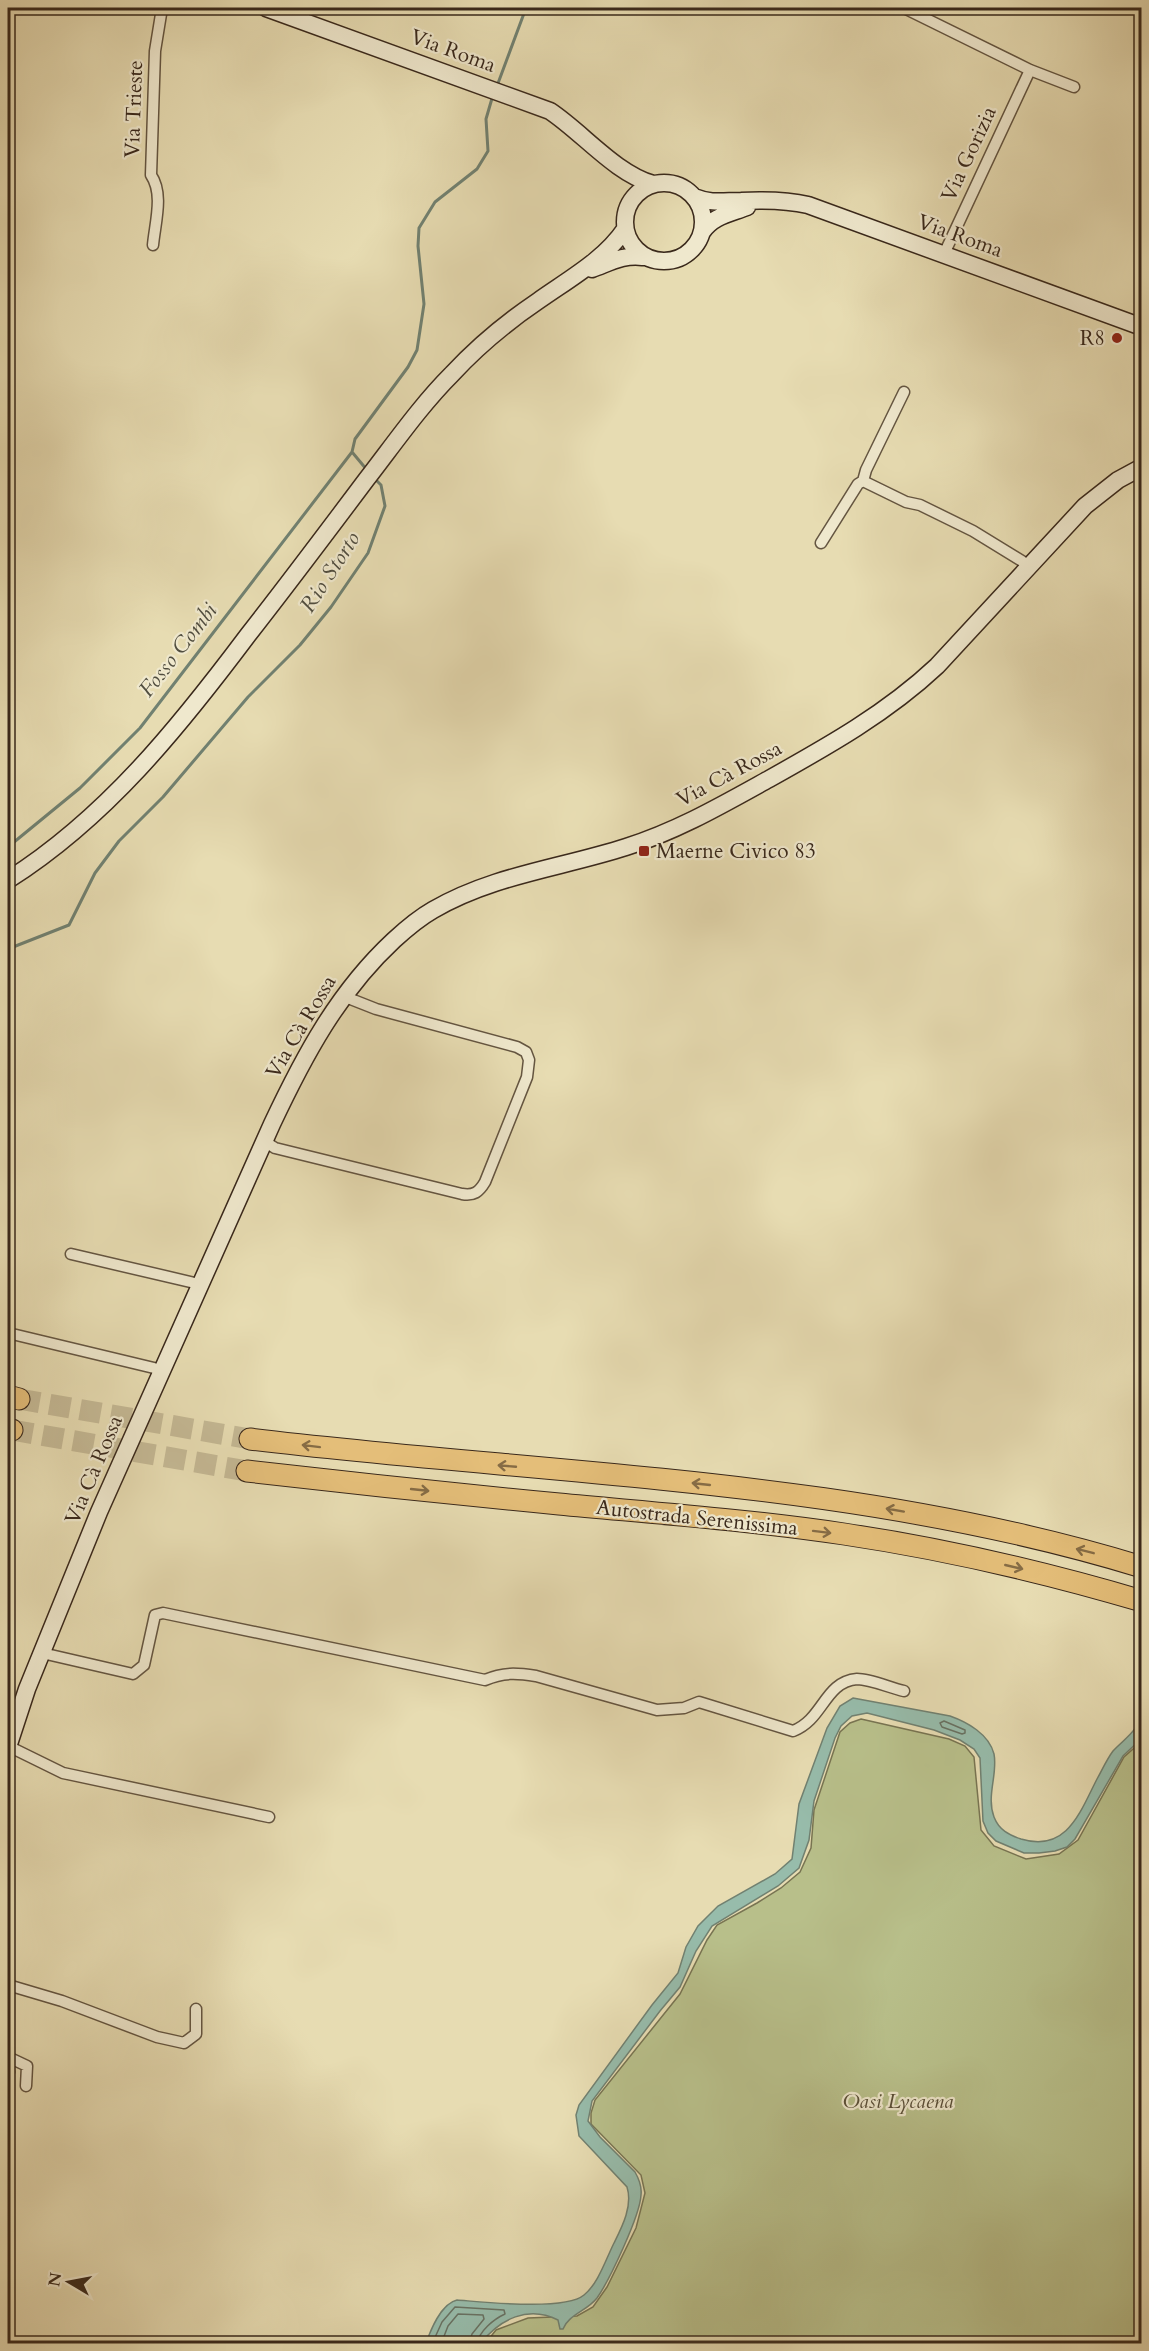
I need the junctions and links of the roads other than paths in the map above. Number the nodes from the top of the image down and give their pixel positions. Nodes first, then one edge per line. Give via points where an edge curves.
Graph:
1 (162, 8) edge
2 (266, 8) edge
3 (904, 8) edge
4 (1030, 70) junction
5 (1074, 87) dead end
6 (612, 162) junction
7 (653, 184) junction
8 (694, 197) junction
9 (760, 201) junction
10 (628, 204) junction
11 (625, 229) junction
12 (702, 232) junction
13 (153, 245) dead end
14 (944, 254) junction
15 (643, 256) junction
16 (577, 275) junction
17 (1142, 327) edge
18 (904, 392) dead end
19 (1142, 466) edge
20 (864, 481) junction
21 (821, 543) dead end
22 (1028, 567) junction
23 (8, 880) edge
24 (343, 996) junction
25 (264, 1141) junction
26 (71, 1254) dead end
27 (199, 1284) junction
28 (8, 1333) edge
29 (161, 1372) junction
30 (250, 1439) tunnel mouth
31 (247, 1471) tunnel mouth
32 (1142, 1567) edge
33 (1142, 1601) edge
34 (42, 1653) junction
35 (904, 1691) dead end
36 (8, 1746) edge
37 (270, 1817) dead end
38 (8, 1984) edge
39 (196, 2009) dead end
40 (8, 2057) edge
41 (26, 2086) dead end

1 - 13 street, Via Trieste via 155,51 151,175 158,194
2 - 6 main road, Via Roma via 550,111
3 - 4 street
4 - 5 street
4 - 14 street, Via Gorizia
6 - 7 main road
6 - 10 main road via 628,194
7 - 8 main road via 675,184
7 - 10 main road
8 - 9 main road, Via Roma via 719,203
8 - 12 main road via 702,214
9 - 12 main road via 720,216
9 - 14 main road, Via Roma via 808,205
10 - 11 main road
11 - 15 main road via 631,245
11 - 16 main road via 614,245
12 - 15 main road via 693,248 679,259 661,262
14 - 17 main road, Via Roma
15 - 16 main road via 618,259
16 - 23 main road via 536,302 451,374 183,720 141,768 59,843
18 - 20 street
19 - 22 main road, Via Cà Rossa via 1085,506
20 - 21 street via 858,484
20 - 22 street via 973,531
22 - 24 main road, Via Cà Rossa via 912,690 844,735 698,818 659,835 625,848 497,880 432,910 375,958
24 - 25 main road, Via Cà Rossa via 299,1067
24 - 25 street via 517,1047 526,1053 527,1077 481,1190 472,1195 462,1194 275,1148
25 - 27 main road, Via Cà Rossa
26 - 27 street
27 - 29 main road, Via Cà Rossa
28 - 29 street
29 - 34 main road, Via Cà Rossa
32 -> 30 highway, Autostrada Serenissima via 1018,1535 849,1502
31 -> 33 highway, Autostrada Serenissima via 844,1534 1012,1567
34 - 35 street via 133,1674 144,1665 155,1615 163,1613 485,1680 515,1672 536,1676 657,1710 684,1708 699,1702 793,1731 814,1718 834,1688 846,1682 859,1679
34 - 36 main road, Via Cà Rossa
36 - 37 street via 63,1773
38 - 39 street via 184,2043 195,2034
40 - 41 street via 27,2066

